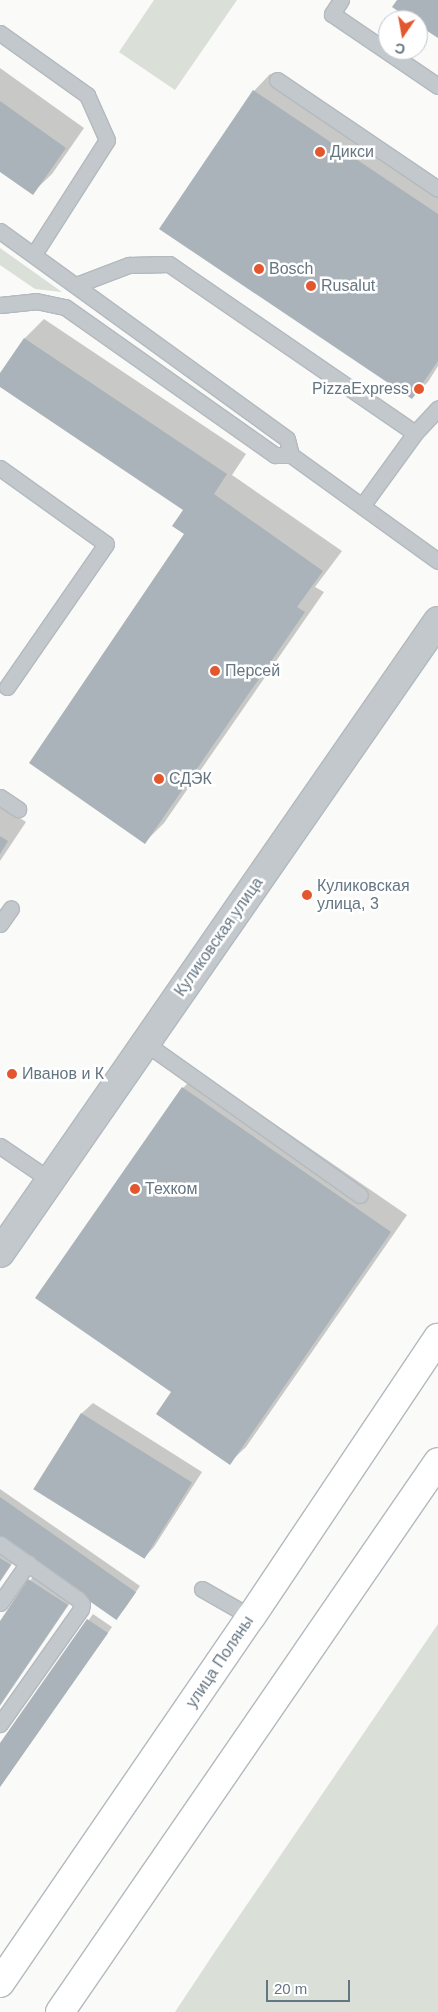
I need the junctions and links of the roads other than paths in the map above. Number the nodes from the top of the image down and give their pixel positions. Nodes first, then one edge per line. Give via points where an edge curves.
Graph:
1 (341, 0) edge
2 (0, 33) edge
3 (276, 80) dead end
4 (438, 86) edge
5 (438, 190) edge
6 (0, 231) edge
7 (34, 254) junction
8 (76, 285) junction
9 (0, 305) edge
10 (438, 408) edge
11 (416, 433) junction
12 (291, 455) junction
13 (0, 468) edge
14 (362, 506) junction
15 (438, 560) edge
16 (438, 621) edge
17 (7, 687) dead end
18 (0, 797) edge
19 (18, 809) dead end
20 (11, 908) dead end
21 (0, 924) edge
22 (146, 1042) junction
23 (0, 1146) edge
24 (50, 1180) junction
25 (360, 1195) dead end
26 (0, 1253) edge
27 (438, 1338) edge
28 (438, 1462) edge
29 (0, 1544) edge
30 (28, 1563) junction
31 (202, 1589) dead end
32 (0, 1603) edge
33 (251, 1617) junction
34 (0, 1724) edge
35 (0, 1983) edge
36 (60, 2012) edge

1 - 4 lane via 332,14
2 - 7 lane via 87,95 106,140
3 - 5 lane
6 - 7 lane
7 - 8 lane
8 - 11 lane via 129,265 169,264
8 - 12 lane via 287,440
9 - 12 lane via 36,301 65,307 275,455
10 - 11 lane
11 - 14 lane
12 - 14 lane
13 - 17 lane via 106,544
14 - 15 lane
16 - 22 street, Куликовская улица
18 - 19 lane
20 - 21 lane
22 - 24 street, Куликовская улица
22 - 25 lane
23 - 24 lane
24 - 26 street, Куликовская улица
27 - 33 main road, улица Поляны
28 - 36 main road
29 - 30 lane
30 - 32 lane
30 - 34 lane via 82,1604
31 - 33 lane
33 - 35 main road, улица Поляны

